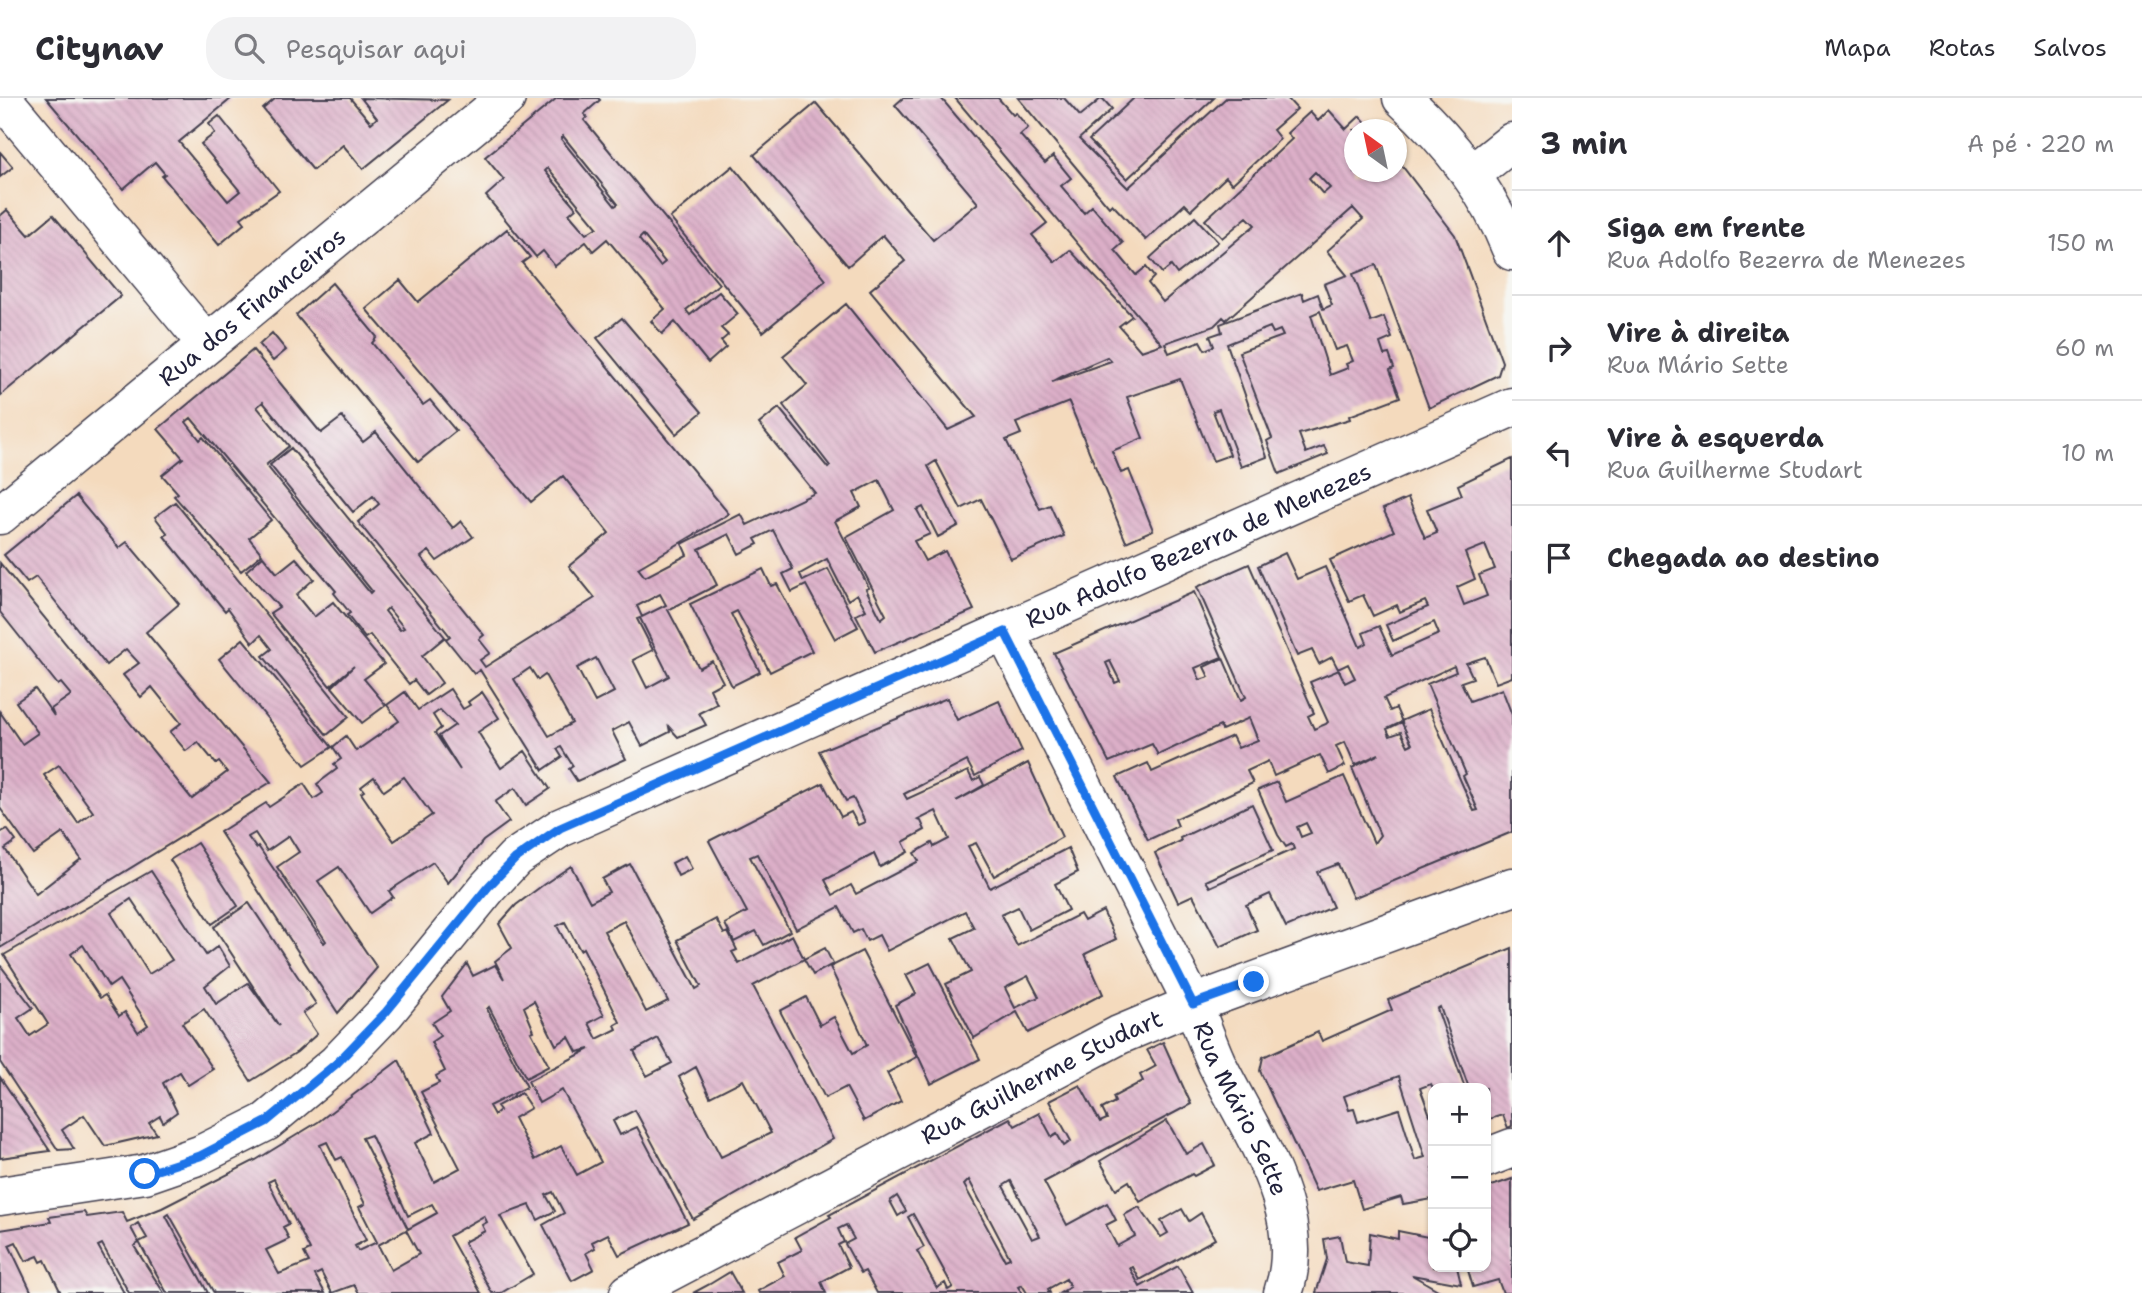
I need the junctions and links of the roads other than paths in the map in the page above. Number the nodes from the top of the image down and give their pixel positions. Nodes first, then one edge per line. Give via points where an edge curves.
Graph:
1 (2, 98) edge
2 (506, 98) edge
3 (1402, 98) edge
4 (1512, 142) edge
5 (1472, 174) junction
6 (1512, 251) edge
7 (207, 344) junction
8 (1512, 407) edge
9 (0, 515) edge
10 (1005, 632) junction
11 (1512, 887) edge
12 (1193, 1004) junction
13 (1512, 1149) edge
14 (1491, 1156) edge
15 (0, 1196) edge
16 (629, 1293) edge
17 (1283, 1293) edge

1 - 7 street
2 - 7 street, Rua dos Financeiros
3 - 5 street via 1429,122
4 - 5 street
5 - 6 street
7 - 9 street, Rua dos Financeiros
8 - 10 street, Rua Adolfo Bezerra de Menezes
10 - 12 street, Rua Mário Sette
10 - 15 street, Rua Adolfo Bezerra de Menezes via 560,828 515,859 386,1012 337,1063 266,1122 200,1156 145,1174
11 - 12 street, Rua Guilherme Studart
12 - 16 street, Rua Guilherme Studart via 1119,1035
12 - 17 street, Rua Mário Sette via 1215,1060 1270,1167 1288,1220 1291,1272
13 - 14 street

